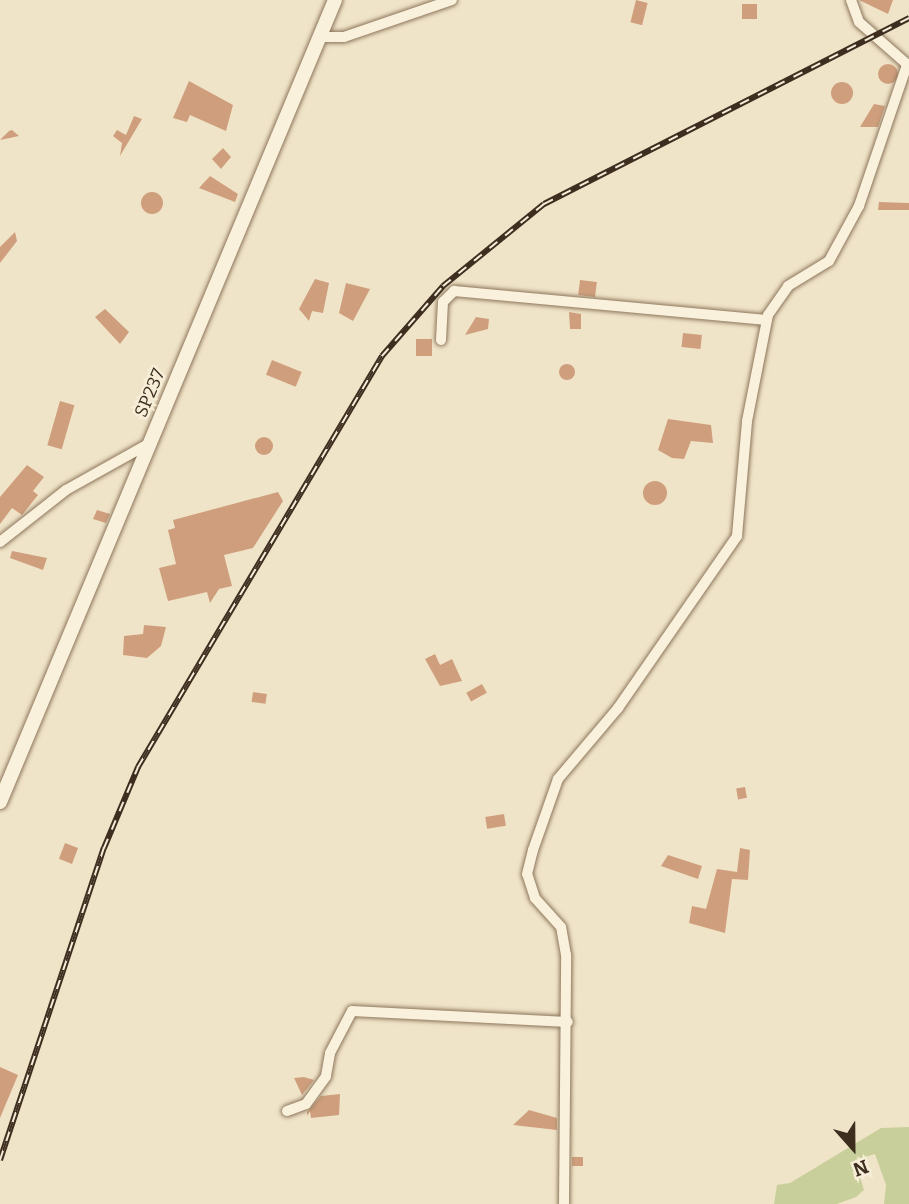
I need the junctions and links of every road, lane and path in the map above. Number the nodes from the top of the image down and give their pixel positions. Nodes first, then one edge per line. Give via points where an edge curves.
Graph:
1 (335, 0) edge
2 (452, 0) edge
3 (851, 0) edge
4 (320, 37) junction
5 (908, 66) edge
6 (767, 320) junction
7 (441, 340) dead end
8 (149, 443) junction
9 (0, 542) edge
10 (0, 802) edge
11 (568, 1023) junction
12 (286, 1111) dead end
13 (564, 1204) edge

1 - 4 main road, SP237 / SP237
2 - 4 street via 344,37
3 - 5 street via 859,22
4 - 8 main road, SP237 / SP237
5 - 6 street via 859,206 829,261 788,286
6 - 7 street via 454,291 443,302
6 - 11 street via 747,421 737,536 626,698 558,779 533,850 527,874 535,898 561,927
8 - 9 street via 66,490
8 - 10 main road, SP237 / SP237
11 - 12 street via 352,1010 330,1053 327,1076 306,1104
11 - 13 street

